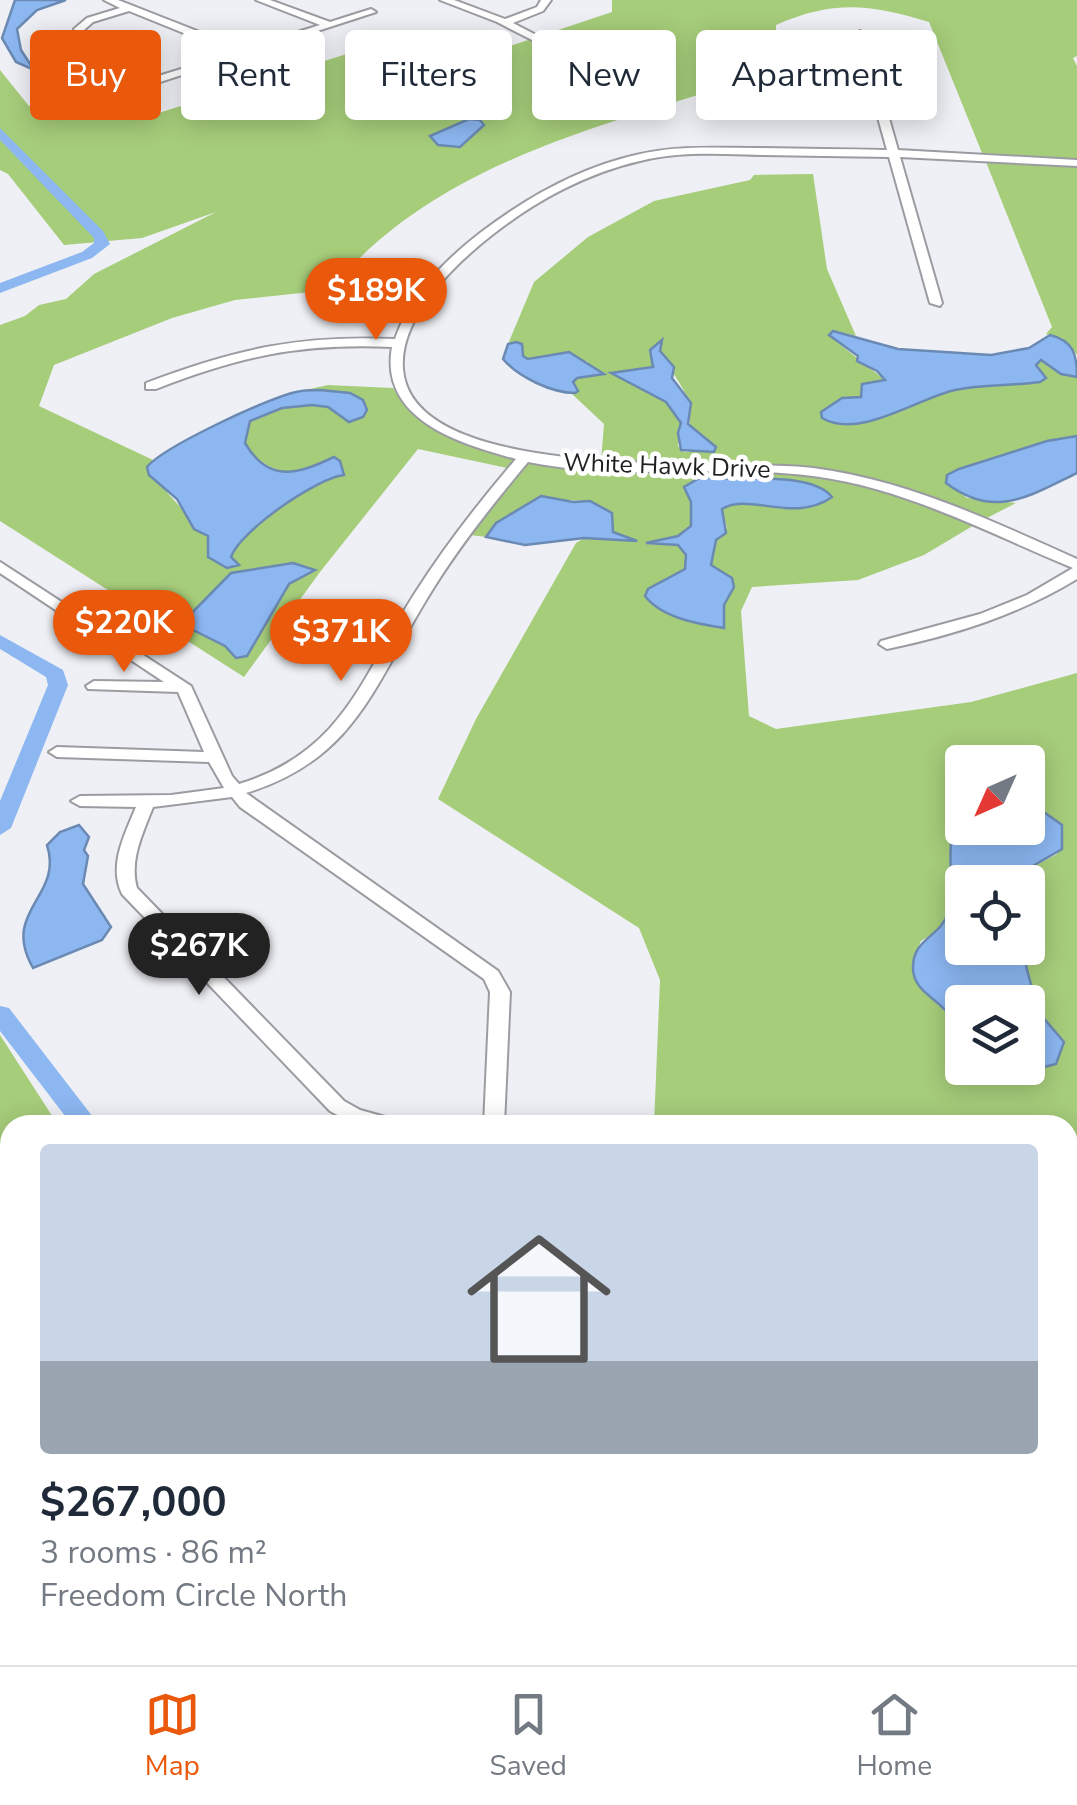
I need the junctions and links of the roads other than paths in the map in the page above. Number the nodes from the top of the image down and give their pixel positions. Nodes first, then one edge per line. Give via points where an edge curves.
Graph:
1 (109, 0) edge
2 (260, 0) edge
3 (445, 0) edge
4 (546, 0) edge
5 (130, 8) junction
6 (372, 12) dead end
7 (506, 22) junction
8 (328, 25) junction
9 (79, 30) edge
10 (185, 30) edge
11 (313, 30) edge
12 (532, 36) edge
13 (885, 120) edge
14 (894, 153) junction
15 (1077, 163) edge
16 (936, 303) dead end
17 (398, 343) junction
18 (151, 386) dead end
19 (525, 456) junction
20 (0, 566) edge
21 (1077, 568) edge
22 (886, 644) dead end
23 (180, 684) junction
24 (94, 686) dead end
25 (57, 752) dead end
26 (216, 758) junction
27 (233, 790) junction
28 (80, 801) dead end
29 (146, 802) junction
30 (354, 1115) edge
31 (494, 1115) edge

1 - 5 street
2 - 8 street
3 - 7 street
4 - 7 street
5 - 9 street
5 - 10 street
6 - 8 street
7 - 12 street
8 - 11 street
13 - 14 street
14 - 15 street
14 - 16 street
14 - 17 street via 680,152 612,166 556,190 484,236 432,286
17 - 18 street via 278,345
17 - 19 street, White Hawk Drive via 396,379 417,410 471,441
19 - 21 street, White Hawk Drive via 596,465 778,468 857,479 942,504
19 - 27 street via 440,566 339,730 308,758
20 - 23 street
21 - 22 street via 1003,612
23 - 24 street
23 - 26 street
25 - 26 street
26 - 27 street
27 - 29 street
27 - 31 street via 491,975 500,992
28 - 29 street
29 - 30 street via 124,875 132,894 337,1106

